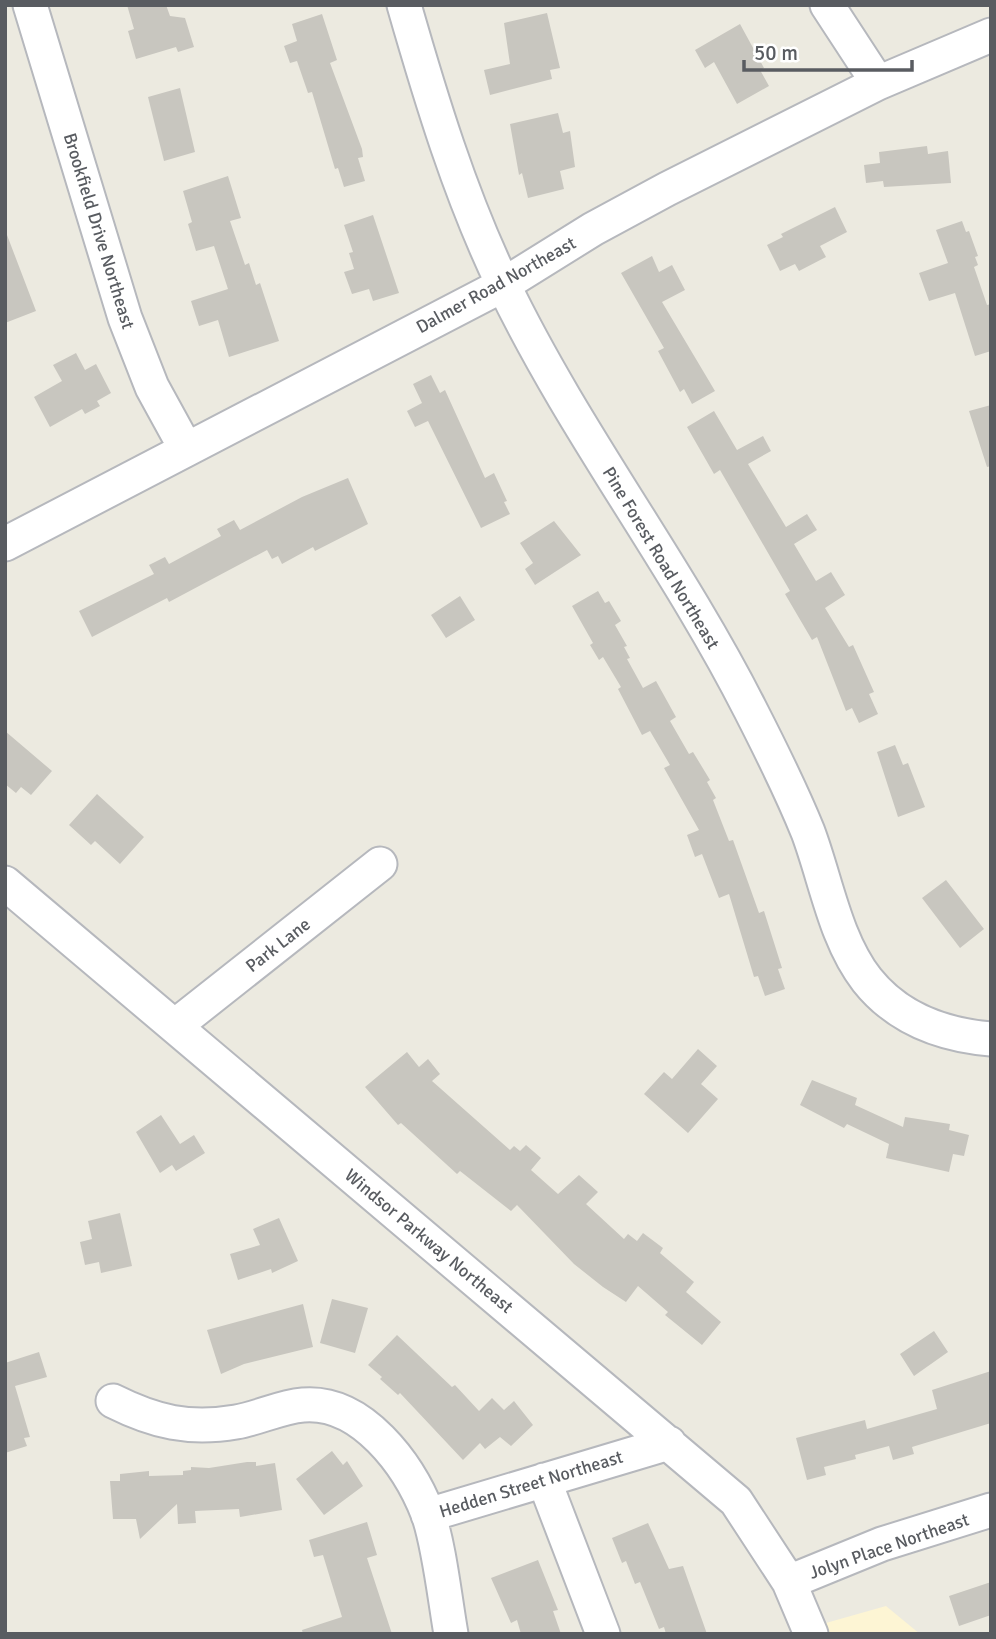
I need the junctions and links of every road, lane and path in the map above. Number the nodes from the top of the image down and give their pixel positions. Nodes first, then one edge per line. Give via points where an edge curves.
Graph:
1 (30, 5) edge
2 (404, 5) edge
3 (827, 5) edge
4 (991, 35) edge
5 (878, 83) junction
6 (503, 285) junction
7 (186, 449) junction
8 (5, 544) edge
9 (380, 864) dead end
10 (5, 883) edge
11 (175, 1026) junction
12 (991, 1038) edge
13 (113, 1401) dead end
14 (669, 1443) junction
15 (544, 1480) junction
16 (991, 1510) edge
17 (428, 1515) junction
18 (789, 1582) junction
19 (451, 1634) edge
20 (603, 1634) edge
21 (811, 1634) edge

1 - 7 street, Brookfield Drive Northeast via 125,318 152,387
2 - 6 street, Pine Forest Road Northeast via 467,201
3 - 5 street
4 - 5 street, Dalmer Road Northeast
5 - 6 street, Dalmer Road Northeast via 667,189
6 - 7 street, Dalmer Road Northeast
6 - 12 street, Pine Forest Road Northeast via 598,455 748,705 808,832 849,952 866,979 908,1017 964,1037
7 - 8 street, Dalmer Road Northeast
9 - 11 street, Park Lane
10 - 11 street, Windsor Parkway Northeast
11 - 14 street, Windsor Parkway Northeast
13 - 17 street via 146,1418 182,1425 236,1422 302,1405 338,1410 360,1422 390,1450
14 - 15 street, Hedden Street Northeast
14 - 18 street, Windsor Parkway Northeast via 736,1501
15 - 17 street, Hedden Street Northeast
15 - 20 street
16 - 18 street, Jolyn Place Northeast via 882,1544
17 - 19 street, Hedden Street Northeast
18 - 21 street, Windsor Parkway Northeast

